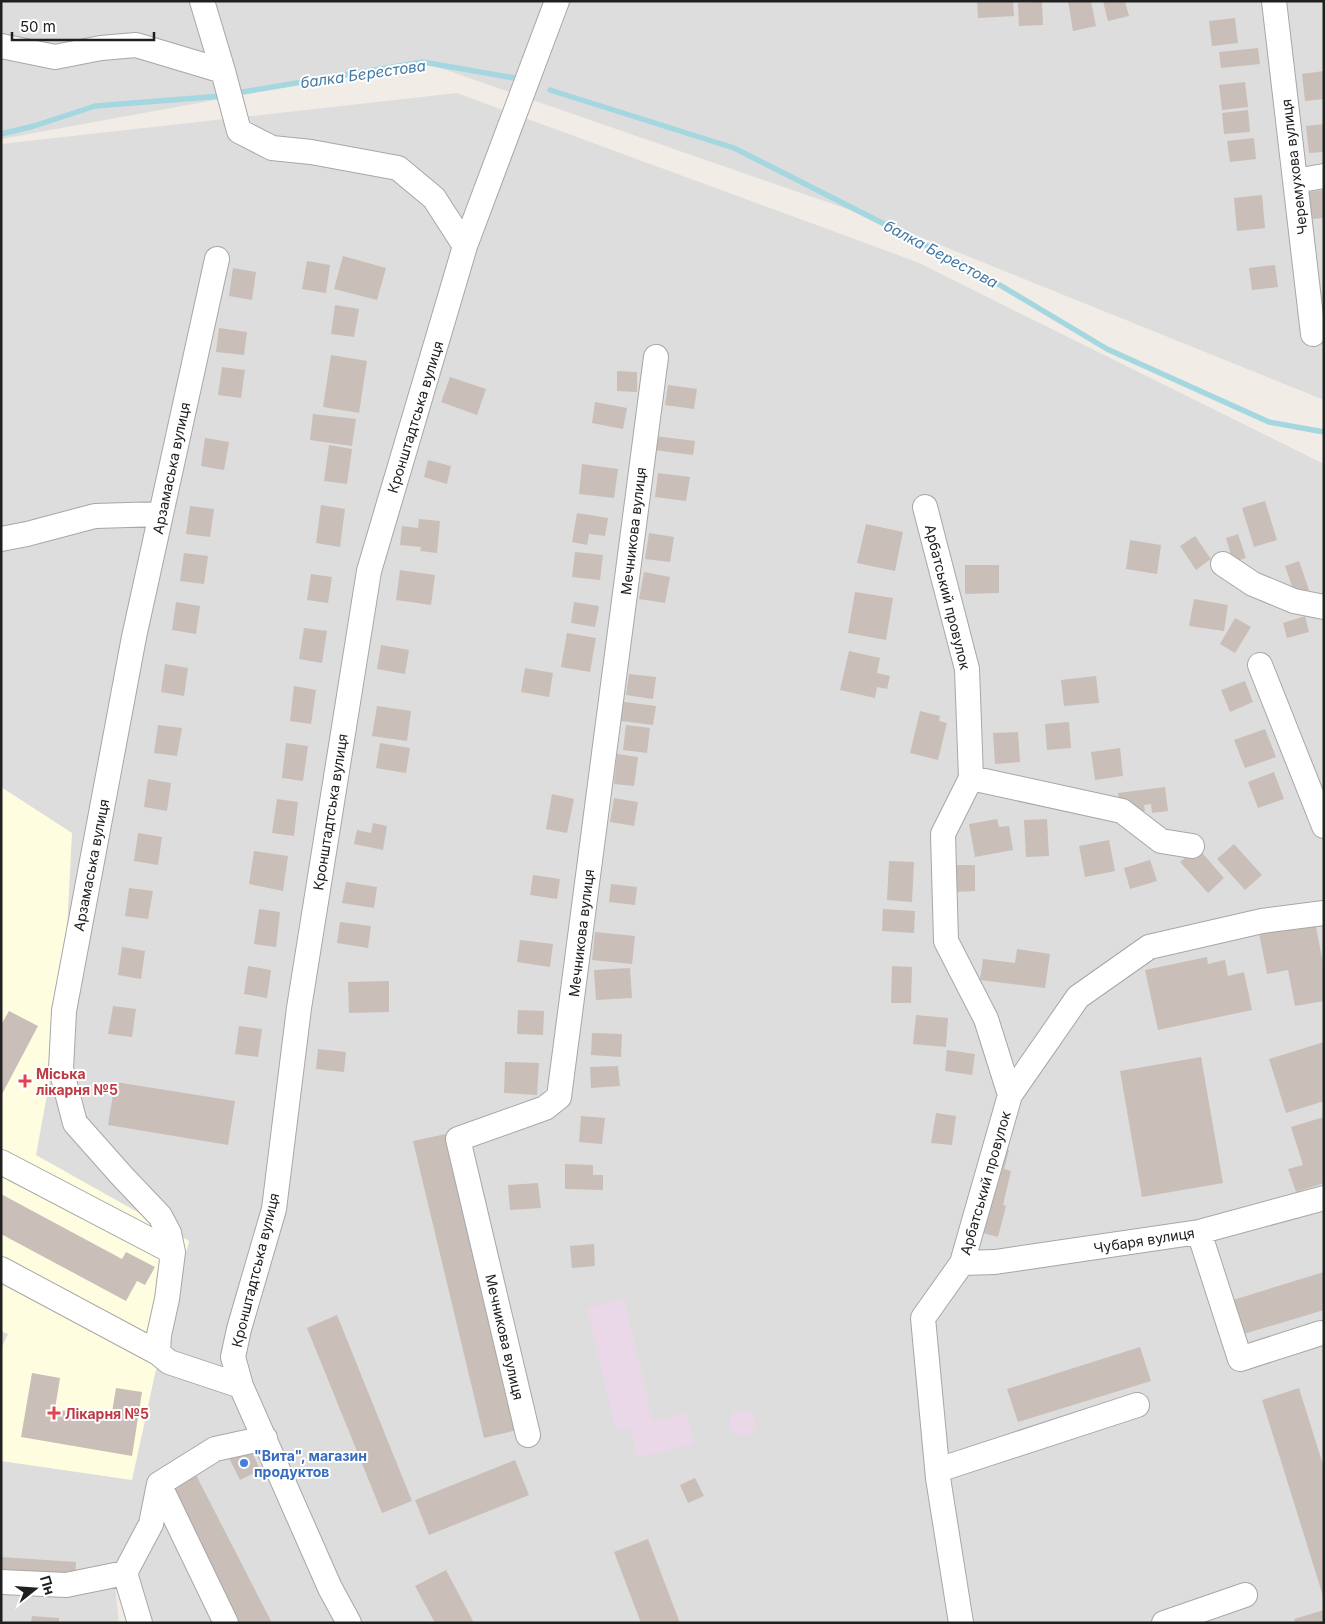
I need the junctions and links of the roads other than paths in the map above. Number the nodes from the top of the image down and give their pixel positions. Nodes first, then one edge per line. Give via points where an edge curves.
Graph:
1 (202, 1) edge
2 (557, 1) edge
3 (1274, 1) edge
4 (1, 46) edge
5 (223, 71) junction
6 (1324, 176) edge
7 (1295, 181) junction
8 (465, 246) junction
9 (217, 259) dead end
10 (1313, 334) dead end
11 (656, 357) dead end
12 (925, 507) dead end
13 (161, 514) junction
14 (1, 539) edge
15 (1223, 564) dead end
16 (1324, 607) edge
17 (1260, 665) dead end
18 (971, 778) junction
19 (1324, 826) edge
20 (1192, 846) dead end
21 (1324, 913) edge
22 (1010, 1095) junction
23 (1, 1162) edge
24 (1324, 1198) edge
25 (1199, 1232) junction
26 (173, 1252) junction
27 (962, 1263) junction
28 (1, 1269) edge
29 (1323, 1336) edge
30 (158, 1352) junction
31 (241, 1386) junction
32 (1137, 1404) dead end
33 (528, 1435) dead end
34 (265, 1438) junction
35 (938, 1470) junction
36 (159, 1484) junction
37 (125, 1573) junction
38 (1, 1582) edge
39 (1246, 1595) dead end
40 (140, 1623) edge
41 (226, 1623) edge
42 (349, 1623) edge
43 (961, 1623) edge
44 (1164, 1623) edge

1 - 5 street
2 - 8 street, Кронштадтська вулиця
3 - 7 street, Черемухова вулиця
4 - 5 street via 55,57 136,45
5 - 8 street via 239,131 272,148 398,168 434,198
6 - 7 street
7 - 10 street, Черемухова вулиця
8 - 31 street, Кронштадтська вулиця via 369,571 299,1008 274,1209 233,1357
9 - 13 street, Арзамаська вулиця
11 - 33 street, Мечникова вулиця via 559,1097 544,1108 458,1139
12 - 18 street, Арбатський провулок via 967,669
13 - 14 street via 96,516
13 - 26 street, Арзамаська вулиця via 134,637 64,1011 61,1069 75,1123 160,1216 169,1233
15 - 16 street via 1253,584 1294,601
17 - 19 street
18 - 20 street via 1122,811 1161,841
18 - 22 street, Арбатський провулок via 943,834 946,941 986,1019
21 - 22 street via 1262,921 1149,947 1078,997
22 - 27 street, Арбатський провулок
23 - 26 street
24 - 25 street, Чубаря вулиця
25 - 27 street, Чубаря вулиця via 995,1262
25 - 29 street via 1240,1359
26 - 30 street, Арзамаська вулиця
27 - 35 street, Арбатський провулок via 923,1318
28 - 30 street
30 - 31 street via 169,1362
31 - 34 street, Кронштадтська вулиця
32 - 35 street
34 - 36 street via 215,1449
34 - 42 street, Кронштадтська вулиця via 330,1588
35 - 43 street, Арбатський провулок
36 - 37 street via 151,1524
36 - 41 street
37 - 38 street via 66,1585
37 - 40 street
39 - 44 street

